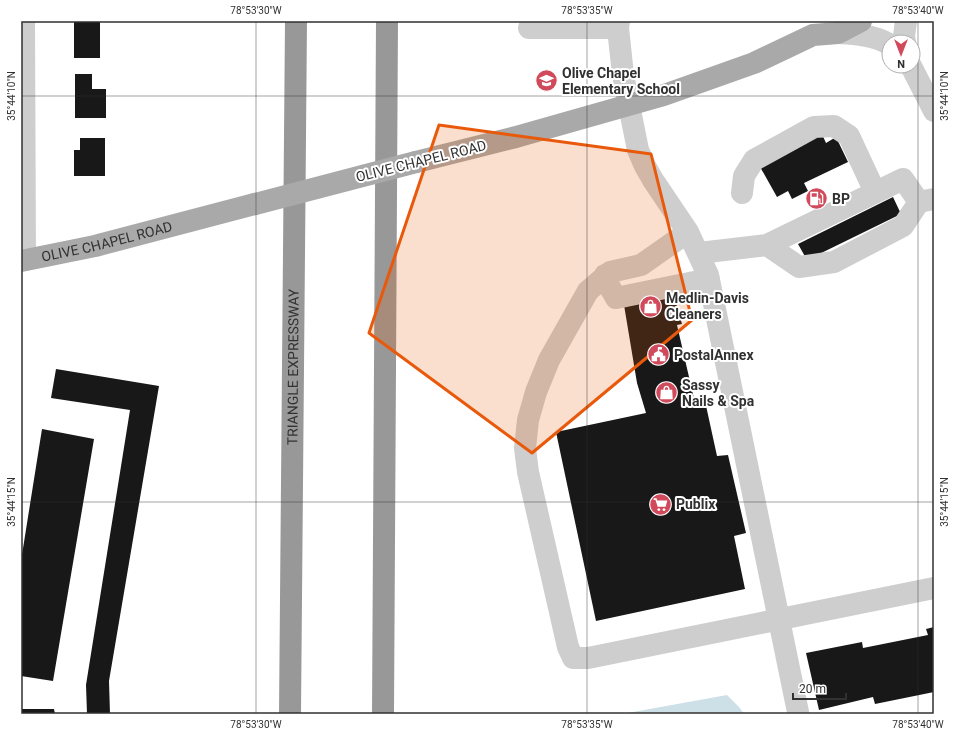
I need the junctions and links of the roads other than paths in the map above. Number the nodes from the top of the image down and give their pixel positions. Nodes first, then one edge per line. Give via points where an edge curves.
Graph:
1 (24, 21) edge
2 (296, 21) edge
3 (387, 21) edge
4 (861, 21) edge
5 (906, 21) edge
6 (618, 24) edge
7 (529, 28) dead end
8 (825, 30) edge
9 (904, 34) edge
10 (881, 40) edge
11 (22, 62) edge
12 (915, 74) edge
13 (628, 106) junction
14 (934, 111) edge
15 (876, 192) junction
16 (742, 193) dead end
17 (926, 201) edge
18 (688, 232) junction
19 (767, 245) junction
20 (699, 253) junction
21 (23, 261) edge
22 (605, 275) junction
23 (709, 280) junction
24 (934, 588) edge
25 (778, 619) junction
26 (798, 712) dead end
27 (290, 714) edge
28 (383, 714) edge

1 - 11 street
2 - 27 highway, TRIANGLE EXPRESSWAY
3 - 28 highway
4 - 8 main road, OLIVE CHAPEL ROAD
5 - 9 street
6 - 7 street
6 - 13 street
8 - 10 street
8 - 13 main road, OLIVE CHAPEL ROAD via 754,63
11 - 21 street
12 - 14 street
13 - 18 street via 638,150 645,166
13 - 21 main road, OLIVE CHAPEL ROAD, bridge via 117,241
15 - 16 street via 850,136 834,126 814,128 754,160 744,176
15 - 17 street via 903,179
15 - 19 street
17 - 19 street via 903,226 834,262 799,268
18 - 20 street
18 - 22 street via 641,265
19 - 20 street
20 - 23 street
22 - 23 street via 616,298
22 - 25 street via 588,291 549,360 528,420 525,448 528,472 568,648 573,658 588,658
23 - 25 street
24 - 25 street
25 - 26 street

